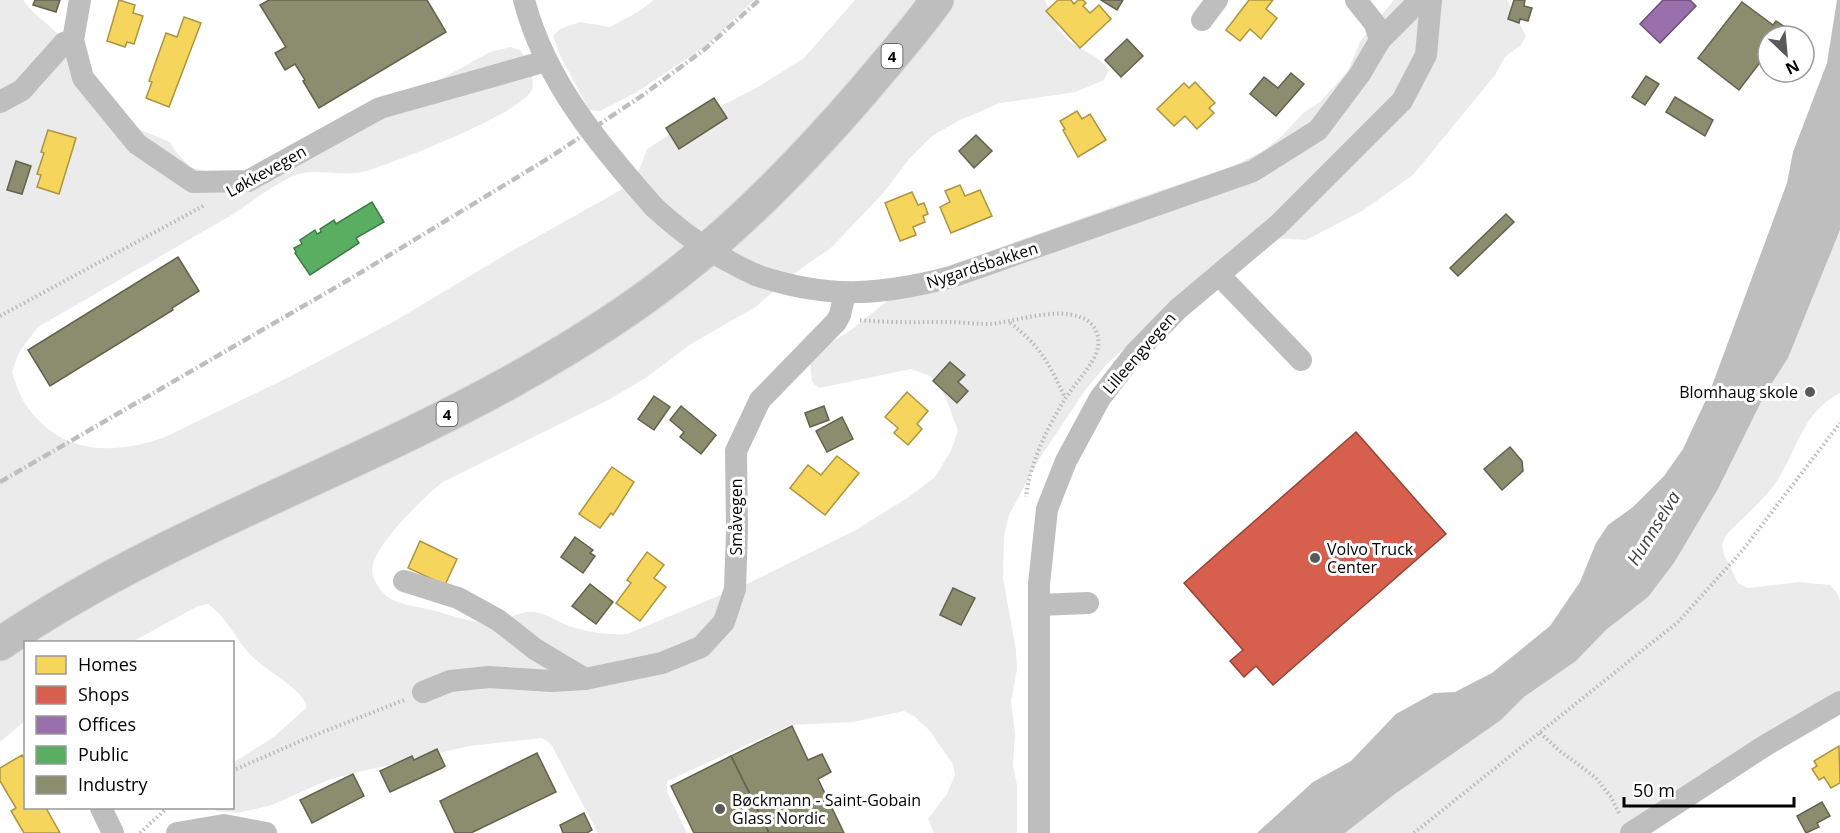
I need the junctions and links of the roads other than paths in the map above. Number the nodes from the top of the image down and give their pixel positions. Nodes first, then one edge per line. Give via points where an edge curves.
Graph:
1 (80, 0) edge
2 (524, 0) edge
3 (937, 0) edge
4 (1217, 0) edge
5 (1356, 0) edge
6 (1420, 0) edge
7 (1431, 0) edge
8 (1202, 20) dead end
9 (74, 40) junction
10 (1380, 40) junction
11 (546, 61) junction
12 (0, 102) edge
13 (1218, 274) junction
14 (845, 293) junction
15 (1301, 360) dead end
16 (404, 581) dead end
17 (1088, 603) dead end
18 (1040, 605) junction
19 (0, 644) edge
20 (585, 679) junction
21 (423, 692) road end
22 (1840, 702) edge
23 (102, 809) edge
24 (1628, 829) edge
25 (113, 833) edge
26 (177, 833) edge
27 (266, 833) edge
28 (1039, 833) edge

1 - 9 street
2 - 11 street, Nygardsbakken
3 - 19 highway, 4 via 812,149 714,243 636,304 513,380 401,438 119,572
4 - 8 street
5 - 10 street via 1375,24
6 - 10 street, Nygardsbakken
7 - 13 street, Lilleengvegen via 1426,55 1402,101 1278,224
9 - 11 street, Løkkevegen via 82,78 137,144 193,182 248,181 380,108
9 - 12 street via 64,43 22,90
10 - 14 street, Nygardsbakken via 1318,130 1253,171 951,277 896,289
11 - 14 street, Nygardsbakken, bridge via 579,116 626,175 654,207 689,237 712,254 756,275 800,288
13 - 15 street
13 - 18 street, Lilleengvegen via 1135,353 1100,398 1066,461 1047,509
14 - 20 street, Småvegen via 840,315 828,332 760,400 736,451 735,589 724,622 701,647 662,663
16 - 20 street via 458,598
17 - 18 street
18 - 28 street, Lilleengvegen
20 - 21 street, Småvegen via 489,677 450,681
22 - 24 street
23 - 25 street
26 - 27 street via 224,825

